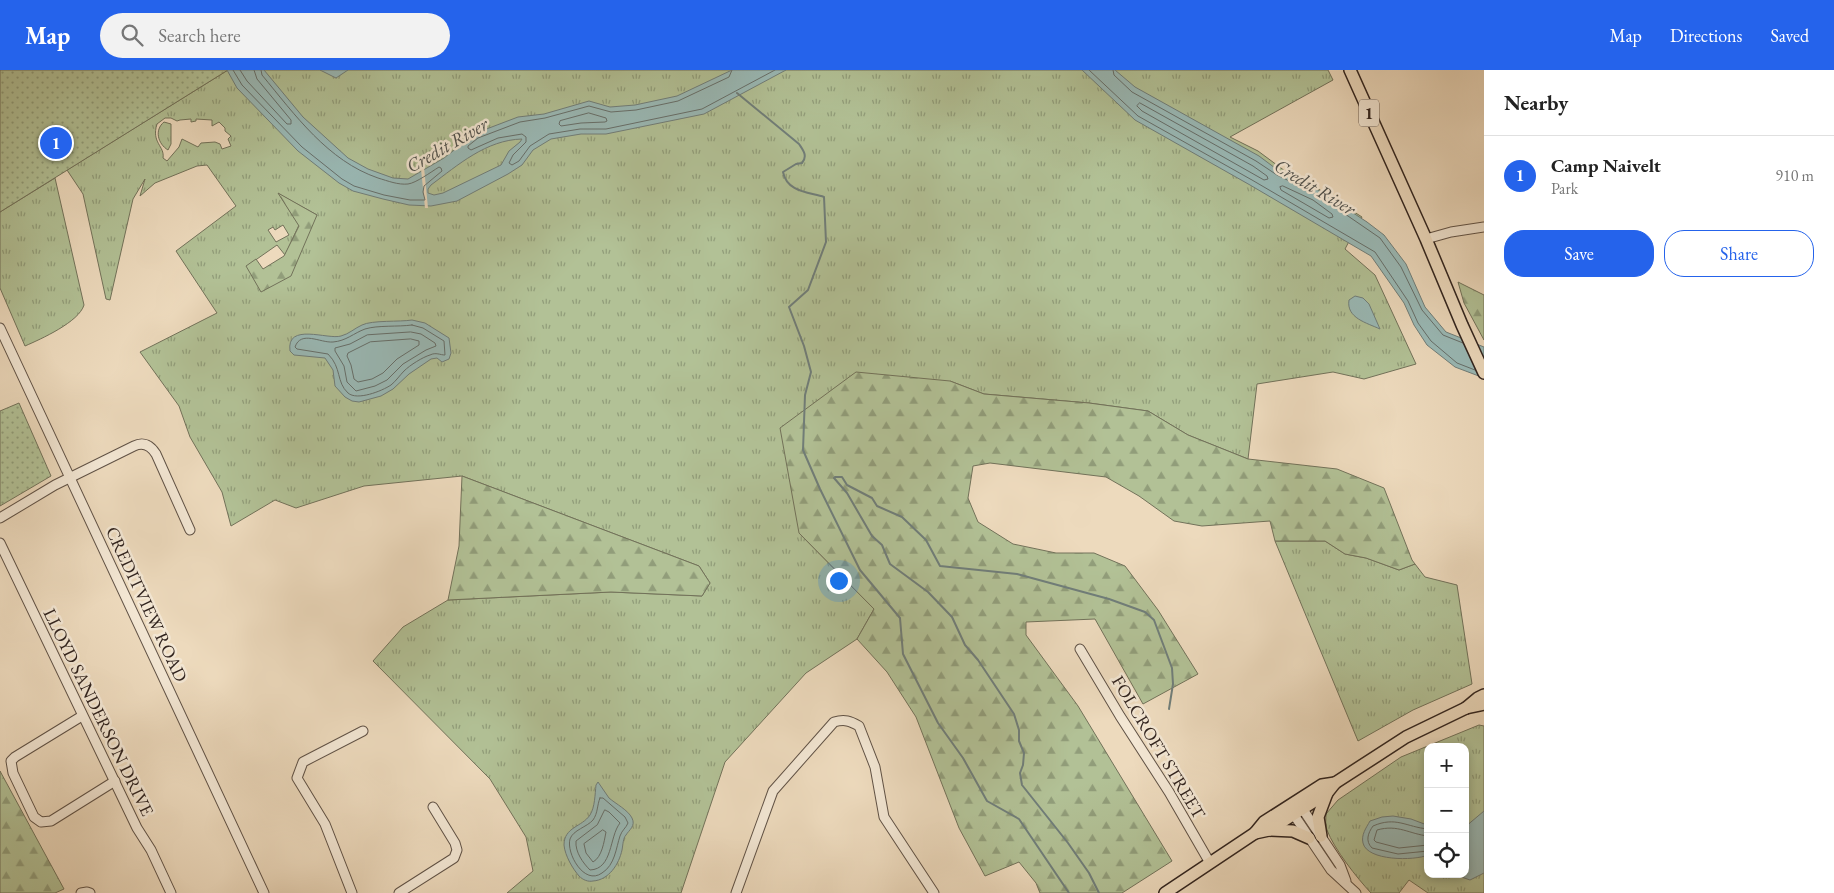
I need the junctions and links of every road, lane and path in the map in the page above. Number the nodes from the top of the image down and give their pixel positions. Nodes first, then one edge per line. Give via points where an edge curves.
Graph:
1 (1350, 70) edge
2 (1484, 227) edge
3 (1426, 239) junction
4 (0, 328) edge
5 (1484, 373) edge
6 (70, 478) junction
7 (0, 518) edge
8 (190, 530) dead end
9 (0, 543) edge
10 (1080, 648) dead end
11 (1484, 695) edge
12 (1484, 704) edge
13 (1466, 708) junction
14 (82, 716) junction
15 (363, 731) dead end
16 (115, 782) junction
17 (1335, 783) junction
18 (1327, 793) junction
19 (433, 806) dead end
20 (1295, 808) junction
21 (1269, 830) junction
22 (1255, 833) junction
23 (1321, 836) junction
24 (1309, 838) junction
25 (1210, 863) junction
26 (1352, 890) edge
27 (81, 893) edge
28 (90, 893) edge
29 (171, 893) edge
30 (264, 893) edge
31 (352, 893) edge
32 (398, 893) edge
33 (736, 893) edge
34 (934, 893) edge
35 (1165, 893) edge

1 - 3 main road, 1
2 - 3 street
3 - 5 main road, 1
4 - 6 street, CREDITVIEW ROAD
6 - 7 street
6 - 8 street via 138,444 147,445 156,454
6 - 30 street, CREDITVIEW ROAD
9 - 14 street, LLOYD SANDERSON DRIVE
10 - 25 street, FOLCROFT STREET
11 - 13 main road
12 - 13 main road
13 - 17 main road via 1406,737
14 - 16 street, LLOYD SANDERSON DRIVE
14 - 16 street via 12,761 13,773 34,817 40,822 51,821
15 - 31 street via 303,762 297,778 325,824
16 - 29 street, LLOYD SANDERSON DRIVE
17 - 18 main road
17 - 20 main road via 1322,785
18 - 20 main road
18 - 23 main road via 1318,817
19 - 32 street via 456,843 454,858
20 - 21 main road
20 - 22 main road via 1264,822
20 - 23 street
20 - 24 street
21 - 22 main road
21 - 24 main road via 1294,831
22 - 25 main road
23 - 26 street
24 - 26 street via 1331,870
25 - 35 main road
27 - 28 street
33 - 34 street via 773,791 834,722 841,720 849,720 859,726 875,767 884,817

